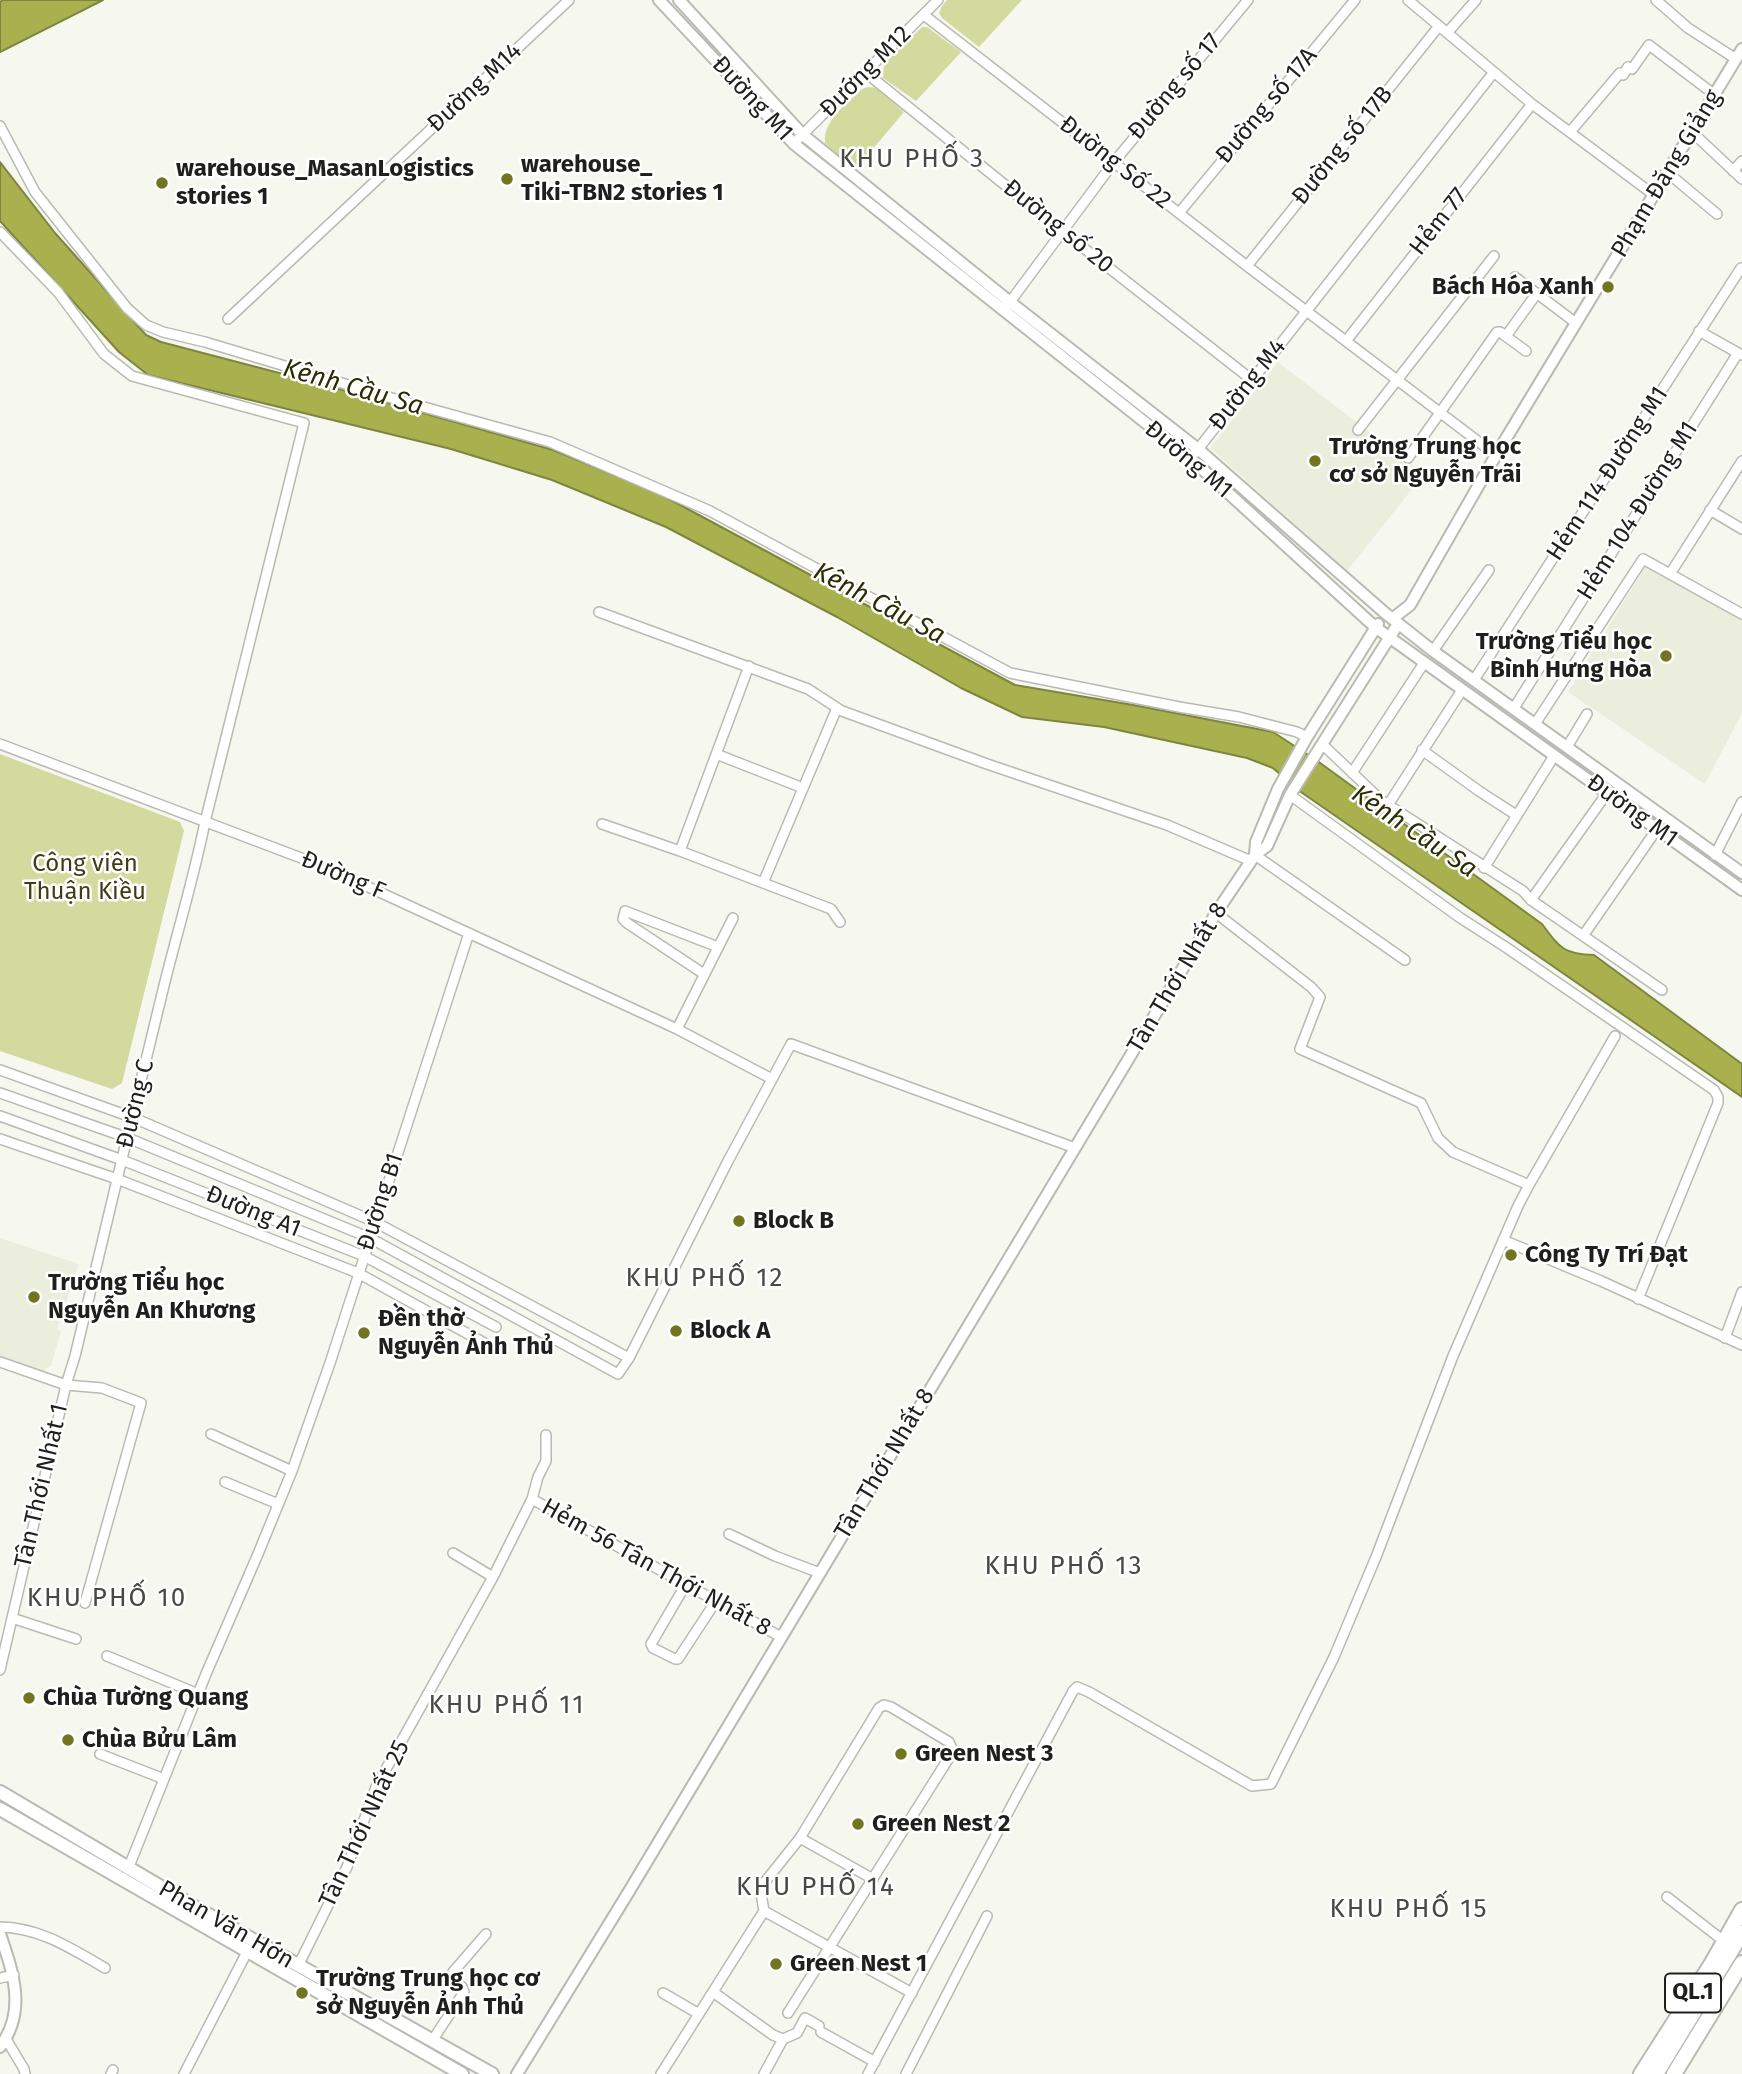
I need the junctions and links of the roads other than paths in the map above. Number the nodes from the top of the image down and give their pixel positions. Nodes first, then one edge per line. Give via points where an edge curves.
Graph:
1 (569, 0) edge
2 (659, 0) edge
3 (679, 0) edge
4 (939, 0) edge
5 (1248, 0) edge
6 (1355, 0) edge
7 (1408, 0) edge
8 (1476, 0) edge
9 (1656, 0) edge
10 (924, 15) junction
11 (1439, 26) junction
12 (1447, 33) junction
13 (1742, 49) edge
14 (1736, 59) junction
15 (866, 72) junction
16 (1494, 72) junction
17 (1714, 95) junction
18 (1532, 104) junction
19 (0, 126) edge
20 (1570, 132) junction
21 (1692, 132) junction
22 (803, 135) junction
23 (794, 144) junction
24 (1742, 161) edge
25 (1114, 162) junction
26 (1733, 171) junction
27 (1668, 173) junction
28 (1742, 179) edge
29 (1654, 195) junction
30 (1179, 213) junction
31 (1717, 214) dead end
32 (1062, 231) junction
33 (0, 232) edge
34 (1494, 256) dead end
35 (1247, 266) junction
36 (1741, 268) edge
37 (1515, 277) dead end
38 (1537, 293) junction
39 (1007, 306) junction
40 (1306, 311) junction
41 (228, 318) dead end
42 (1576, 323) junction
43 (1699, 331) junction
44 (1506, 336) junction
45 (1346, 341) junction
46 (1526, 351) dead end
47 (1740, 354) edge
48 (1252, 380) junction
49 (1398, 381) junction
50 (1440, 413) junction
51 (1358, 430) dead end
52 (1194, 454) junction
53 (1496, 455) junction
54 (1408, 458) dead end
55 (1742, 461) edge
56 (1710, 510) junction
57 (1742, 529) edge
58 (1489, 570) dead end
59 (1670, 574) junction
60 (599, 612) dead end
61 (1742, 614) edge
62 (1392, 619) junction
63 (1375, 627) junction
64 (1388, 638) junction
65 (1433, 651) junction
66 (1424, 663) junction
67 (748, 666) junction
68 (1474, 680) junction
69 (1462, 690) junction
70 (837, 708) junction
71 (1514, 708) junction
72 (1587, 714) dead end
73 (1535, 724) junction
74 (1307, 737) junction
75 (0, 744) edge
76 (1322, 744) junction
77 (1567, 747) junction
78 (1422, 750) junction
79 (716, 754) junction
80 (1554, 756) junction
81 (1352, 773) junction
82 (803, 788) junction
83 (1278, 789) joint
84 (1607, 793) junction
85 (1290, 795) junction
86 (1742, 802) edge
87 (1388, 805) junction
88 (1516, 815) junction
89 (205, 822) junction
90 (603, 824) dead end
91 (1657, 829) junction
92 (680, 851) junction
93 (1716, 855) junction
94 (1253, 858) junction
95 (1484, 868) junction
96 (1742, 873) edge
97 (763, 883) junction
98 (1742, 890) edge
99 (1531, 900) junction
100 (1216, 913) junction
101 (733, 918) dead end
102 (840, 922) dead end
103 (469, 933) junction
104 (1583, 936) junction
105 (718, 947) junction
106 (1405, 960) dead end
107 (704, 974) junction
108 (1662, 990) dead end
109 (677, 1029) junction
110 (1615, 1036) dead end
111 (0, 1070) edge
112 (772, 1079) junction
113 (0, 1093) edge
114 (0, 1116) edge
115 (134, 1118) junction
116 (128, 1138) junction
117 (0, 1139) edge
118 (1075, 1148) junction
119 (122, 1160) junction
120 (117, 1179) junction
121 (1529, 1185) junction
122 (375, 1222) junction
123 (370, 1238) junction
124 (1503, 1240) junction
125 (364, 1256) junction
126 (358, 1273) junction
127 (1742, 1292) edge
128 (1638, 1298) junction
129 (496, 1326) dead end
130 (1725, 1338) junction
131 (488, 1345) dead end
132 (1742, 1345) edge
133 (629, 1358) junction
134 (0, 1362) edge
135 (66, 1385) junction
136 (211, 1434) dead end
137 (546, 1435) dead end
138 (292, 1471) junction
139 (225, 1482) dead end
140 (532, 1499) junction
141 (278, 1504) junction
142 (729, 1534) dead end
143 (453, 1553) dead end
144 (820, 1573) junction
145 (493, 1577) junction
146 (686, 1584) junction
147 (716, 1601) junction
148 (85, 1603) dead end
149 (12, 1618) junction
150 (781, 1637) junction
151 (76, 1639) dead end
152 (107, 1656) dead end
153 (0, 1670) edge
154 (198, 1695) junction
155 (100, 1754) dead end
156 (164, 1779) junction
157 (0, 1792) edge
158 (0, 1809) edge
159 (800, 1838) junction
160 (128, 1869) junction
161 (873, 1879) junction
162 (1667, 1897) dead end
163 (1742, 1910) edge
164 (764, 1912) junction
165 (987, 1916) dead end
166 (0, 1927) edge
167 (1742, 1933) edge
168 (0, 1934) edge
169 (486, 1934) dead end
170 (1726, 1942) junction
171 (829, 1948) junction
172 (247, 1952) junction
173 (1742, 1963) edge
174 (298, 1966) junction
175 (105, 1968) dead end
176 (14, 1975) junction
177 (0, 1978) edge
178 (1742, 1980) edge
179 (713, 1992) junction
180 (663, 1993) dead end
181 (912, 1993) junction
182 (699, 2014) junction
183 (788, 2014) dead end
184 (783, 2039) junction
185 (432, 2041) junction
186 (3, 2043) edge
187 (875, 2062) junction
188 (25, 2074) edge
189 (184, 2074) edge
190 (462, 2074) edge
191 (492, 2074) edge
192 (517, 2074) edge
193 (661, 2074) edge
194 (764, 2074) edge
195 (868, 2074) edge
196 (906, 2074) edge
197 (1641, 2074) edge
198 (1656, 2074) edge
199 (1674, 2074) edge
200 (1684, 2074) edge

1 - 41 street, Đường M14
2 - 23 street, Đường M1
3 - 22 street, Đường M1
4 - 10 street, Đướng M12
5 - 25 street, Đường số 17
6 - 30 street, Đường số 17A
7 - 11 street
8 - 12 street
9 - 14 street via 1688,28
10 - 15 street, Đướng M12
10 - 25 street, Đường Số 22
11 - 12 street
11 - 35 street, Đường số 17B
12 - 16 street
13 - 14 street, Phạm Đăng Giảng
14 - 17 street, Phạm Đăng Giảng
15 - 22 street, Đướng M12
15 - 32 street, Đường số 20
16 - 18 street
16 - 40 street, Đường M4
17 - 20 street via 1649,45 1632,69 1620,73
17 - 21 street, Phạm Đăng Giảng
18 - 20 street
18 - 45 street, Hẻm 77
19 - 74 street via 35,192 127,308 146,325 550,442 710,511 1010,673 1239,717
20 - 29 street
21 - 26 street
21 - 27 street, Phạm Đăng Giảng
22 - 23 street, Đướng M12
22 - 39 street, Đường M1
23 - 39 street, Đường M1
24 - 26 street
25 - 30 street, Đường Số 22
25 - 32 street, Đường số 17
26 - 28 street
27 - 29 street, Phạm Đăng Giảng
27 - 31 street
29 - 42 street, Phạm Đăng Giảng
30 - 35 street, Đường Số 22
32 - 39 street, Đường số 17
32 - 48 street, Đường số 20
33 - 89 street, Đường C via 58,292 104,354 132,376 304,424
34 - 49 street
35 - 40 street, Đường Số 22
36 - 43 street, Hẻm 114 Đường M1
37 - 38 street
38 - 42 street
38 - 44 street
39 - 52 street, Đường M1
40 - 45 street, Đường Số 22
40 - 48 street, Đường M4
42 - 53 street, Phạm Đăng Giảng
43 - 47 street
43 - 68 street, Hẻm 114 Đường M1
44 - 46 street
44 - 50 street via 1497,332
45 - 49 street, Đường Số 22
47 - 71 street, Hẻm 104 Đường M1
48 - 52 street, Đường M4
49 - 50 street, Đường Số 22
49 - 51 street
50 - 53 street, Đường Số 22
50 - 54 street
52 - 62 street, Đường M1
52 - 63 street, Đường M1
53 - 62 street, Phạm Đăng Giảng via 1410,605
55 - 56 street
56 - 57 street
56 - 59 street
58 - 65 street
59 - 61 street
59 - 73 street via 1643,559
60 - 67 street
62 - 63 street, Phạm Đăng Giảng
62 - 64 street, Phạm Đăng Giảng
62 - 65 street, Đường M1
63 - 64 street, Đường M1
63 - 74 street, Phạm Đăng Giảng
64 - 66 street, Đường M1
64 - 76 street, Phạm Đăng Giảng
65 - 68 street, Đường M1
66 - 69 street, Đường M1
66 - 81 street
67 - 70 street via 808,689
67 - 79 street
68 - 71 street, Đường M1
69 - 78 street
69 - 80 street, Đường M1
70 - 82 street
70 - 94 street
71 - 73 street, Đường M1
72 - 77 street
73 - 77 street, Đường M1
74 - 83 street, Phạm Đăng Giảng
75 - 89 street, Đường F
76 - 81 street
76 - 85 street, Phạm Đăng Giảng
77 - 93 street, Đường M1
78 - 87 street
78 - 88 street
79 - 82 street
79 - 92 street
80 - 84 street, Đường M1
80 - 88 street
81 - 87 street
82 - 97 street
83 - 94 street, Tân Thới Nhất 8
84 - 91 street, Đường M1
84 - 99 street
85 - 94 street, Tân Thới Nhất 8 via 1267,846
85 - 128 street via 1717,1094 1718,1103
86 - 93 street
87 - 95 street
88 - 95 street
89 - 103 street, Đường F via 325,867
89 - 115 street, Đường C
90 - 92 street
91 - 98 street, Đường M1
91 - 104 street
92 - 97 street
93 - 96 street, Đường M1
94 - 100 street, Tân Thới Nhất 8
94 - 106 street
95 - 99 street
97 - 102 street via 831,909
99 - 104 street
100 - 118 street, Tân Thới Nhất 8
100 - 121 street via 1320,997 1300,1049 1421,1103 1438,1138 1453,1152
101 - 105 street
103 - 109 street, Đường F
103 - 122 street, Đường B1
104 - 108 street
105 - 107 street
105 - 107 street via 625,911 627,923
107 - 109 street
109 - 112 street, Đường F
110 - 121 street
111 - 115 street, Đường A1
112 - 118 street via 791,1044
112 - 133 street
113 - 116 street, Đường A1
114 - 119 street, Đường A1
115 - 116 street, Đường C
115 - 122 street, Đường A1
116 - 119 street, Đường C
116 - 123 street, Đường A1
117 - 120 street, Đường A1
118 - 144 street, Tân Thới Nhất 8
119 - 120 street, Đường C
119 - 125 street, Đường A1
120 - 126 street, Đường A1
120 - 135 street, Đường C
121 - 124 street
122 - 123 street, Đường B1
122 - 133 street, Đường A1
123 - 125 street, Đường B1
123 - 133 street, Đường A1 via 618,1374
124 - 128 street
124 - 181 street via 1334,1657 1271,1784 1252,1786 1077,1687
125 - 126 street, Đường B1
125 - 129 street, Đường A1
126 - 131 street, Đường A1
126 - 138 street, Đường B1
127 - 130 street
128 - 130 street
130 - 132 street
134 - 135 street
135 - 148 street via 102,1388 141,1403
135 - 149 street, Tân Thới Nhất 1
136 - 138 street
137 - 140 street, Tân Thới Nhất 25 via 546,1461
138 - 141 street, Đường B1
139 - 141 street
140 - 145 street, Tân Thới Nhất 25
140 - 146 street, Hẻm 56 Tân Thới Nhất 8
141 - 154 street, Đường B1
142 - 144 street
143 - 145 street
144 - 150 street, Tân Thới Nhất 8
145 - 174 street, Tân Thới Nhất 25 via 376,1787 347,1867
146 - 147 street, Hẻm 56 Tân Thới Nhất 8
146 - 147 street via 651,1644 653,1648 679,1658
147 - 150 street, Hẻm 56 Tân Thới Nhất 8
149 - 151 street
149 - 153 street, Tân Thới Nhất 1
150 - 192 street, Tân Thới Nhất 8
152 - 154 street
154 - 156 street, Đường B1
155 - 156 street
156 - 160 street, Đường B1
157 - 160 main road, Phan Văn Hớn
158 - 172 main road, Phan Văn Hớn
159 - 161 street
159 - 161 street via 879,1708 891,1707 949,1742 953,1751
159 - 164 street via 760,1888
160 - 174 main road, Phan Văn Hớn
161 - 171 street
162 - 170 street
163 - 170 highway, QL.1
164 - 171 street
164 - 179 street
165 - 196 street
166 - 175 street via 58,1940
167 - 198 highway, QL.1
168 - 176 street
169 - 185 street via 453,1972 463,1995
170 - 197 highway, QL.1
171 - 181 street
171 - 183 street
172 - 189 street
172 - 190 main road, Phan Văn Hớn
173 - 199 highway, QL.1
174 - 185 main road, Phan Văn Hớn
176 - 177 street
176 - 186 street via 15,2016
178 - 200 highway, QL.1
179 - 182 street
179 - 184 street
180 - 182 street
181 - 187 street
182 - 193 street
184 - 187 street via 796,2033 805,2018
184 - 194 street
185 - 191 main road, Phan Văn Hớn
186 - 188 street
187 - 195 street

